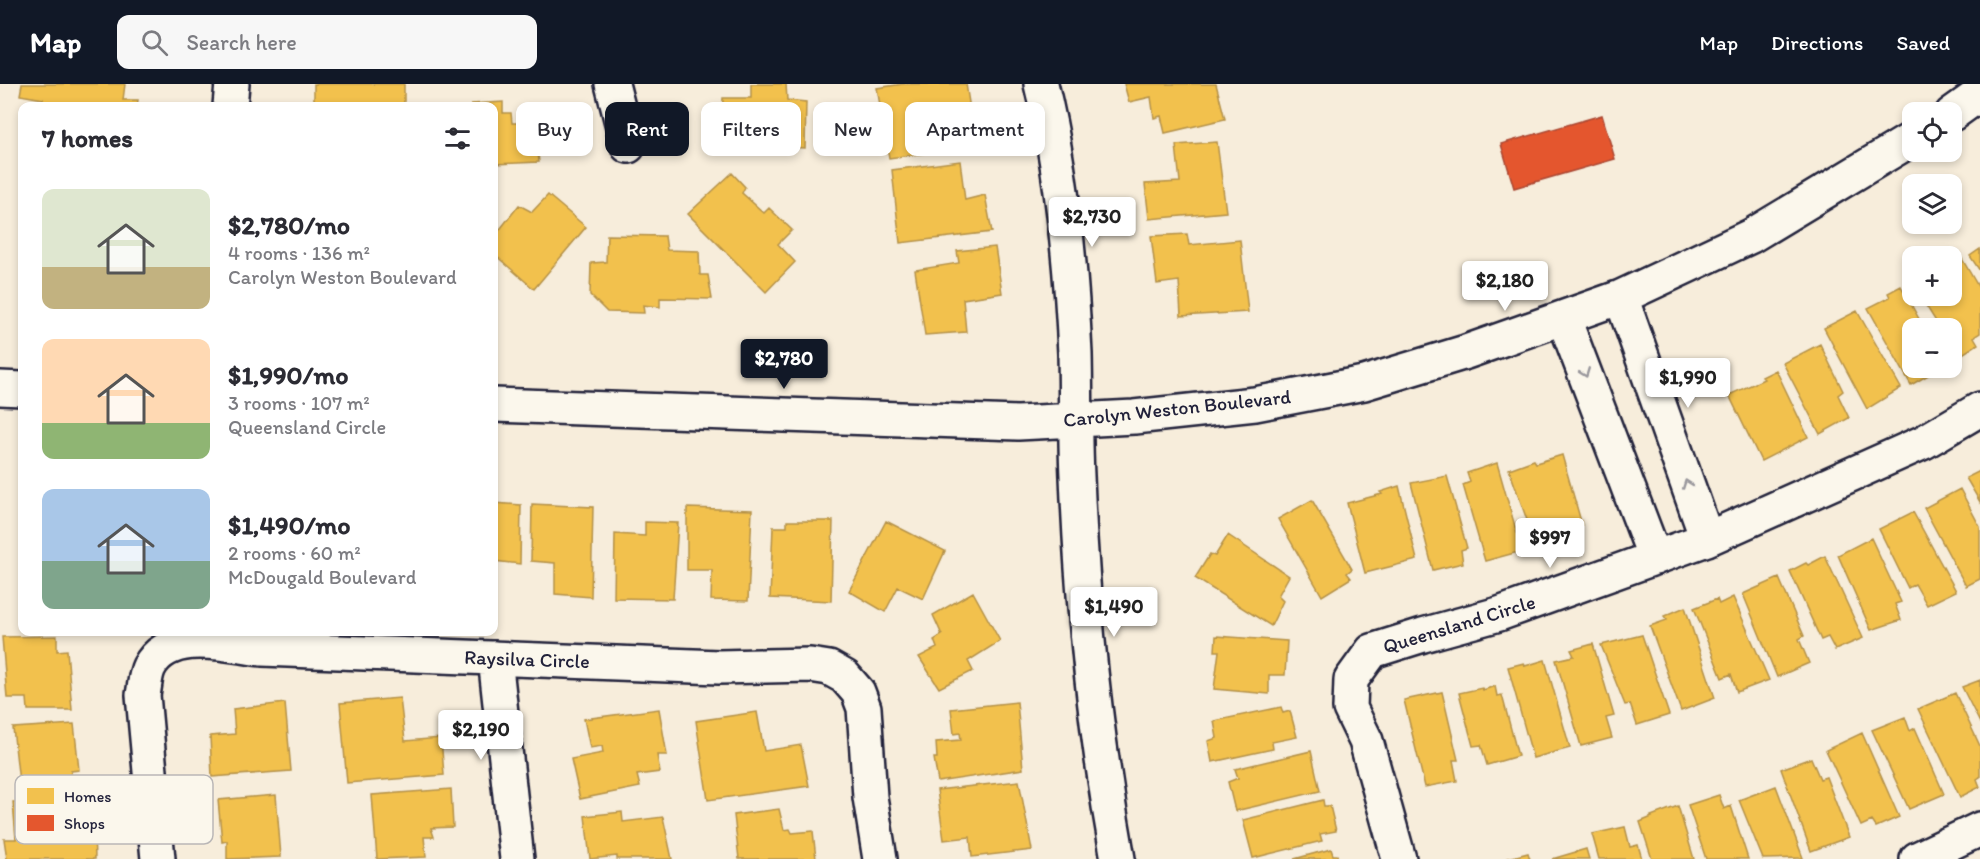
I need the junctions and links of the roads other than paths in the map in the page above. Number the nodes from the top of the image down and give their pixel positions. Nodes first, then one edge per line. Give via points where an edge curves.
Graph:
1 (232, 84) edge
2 (612, 84) edge
3 (1041, 84) edge
4 (1980, 94) edge
5 (230, 102) edge
6 (617, 102) edge
7 (1962, 107) edge
8 (1902, 145) edge
9 (1621, 297) junction
10 (1564, 319) junction
11 (0, 388) edge
12 (18, 389) edge
13 (498, 405) edge
14 (1980, 409) edge
15 (1075, 421) junction
16 (1707, 539) junction
17 (1655, 558) junction
18 (495, 658) junction
19 (150, 775) edge
20 (1980, 829) edge
21 (157, 844) edge
22 (158, 859) edge
23 (517, 859) edge
24 (880, 859) edge
25 (1118, 859) edge
26 (1399, 859) edge
27 (1917, 859) edge

1 - 5 street
2 - 6 street
3 - 15 street via 1070,278
4 - 7 street
8 - 9 street, Carolyn Weston Boulevard via 1751,236
9 - 10 street, Carolyn Weston Boulevard
16 -> 9 street
10 - 15 street, Carolyn Weston Boulevard via 1364,383 1255,404
10 -> 17 street
11 - 12 street
13 - 15 street, Carolyn Weston Boulevard via 1018,423
14 - 16 street, Queensland Circle via 1924,442
15 - 25 street via 1086,623 1104,784
16 - 17 street, Queensland Circle
17 - 26 street, Queensland Circle via 1499,614 1372,651 1351,680 1350,708 1366,741
18 - 19 street, Raysilva Circle via 262,649 191,641 164,650 148,669 143,695
18 - 23 street
18 - 24 street, Raysilva Circle via 828,668 858,692 864,708 870,797
20 - 27 street
21 - 22 street, Raysilva Circle

